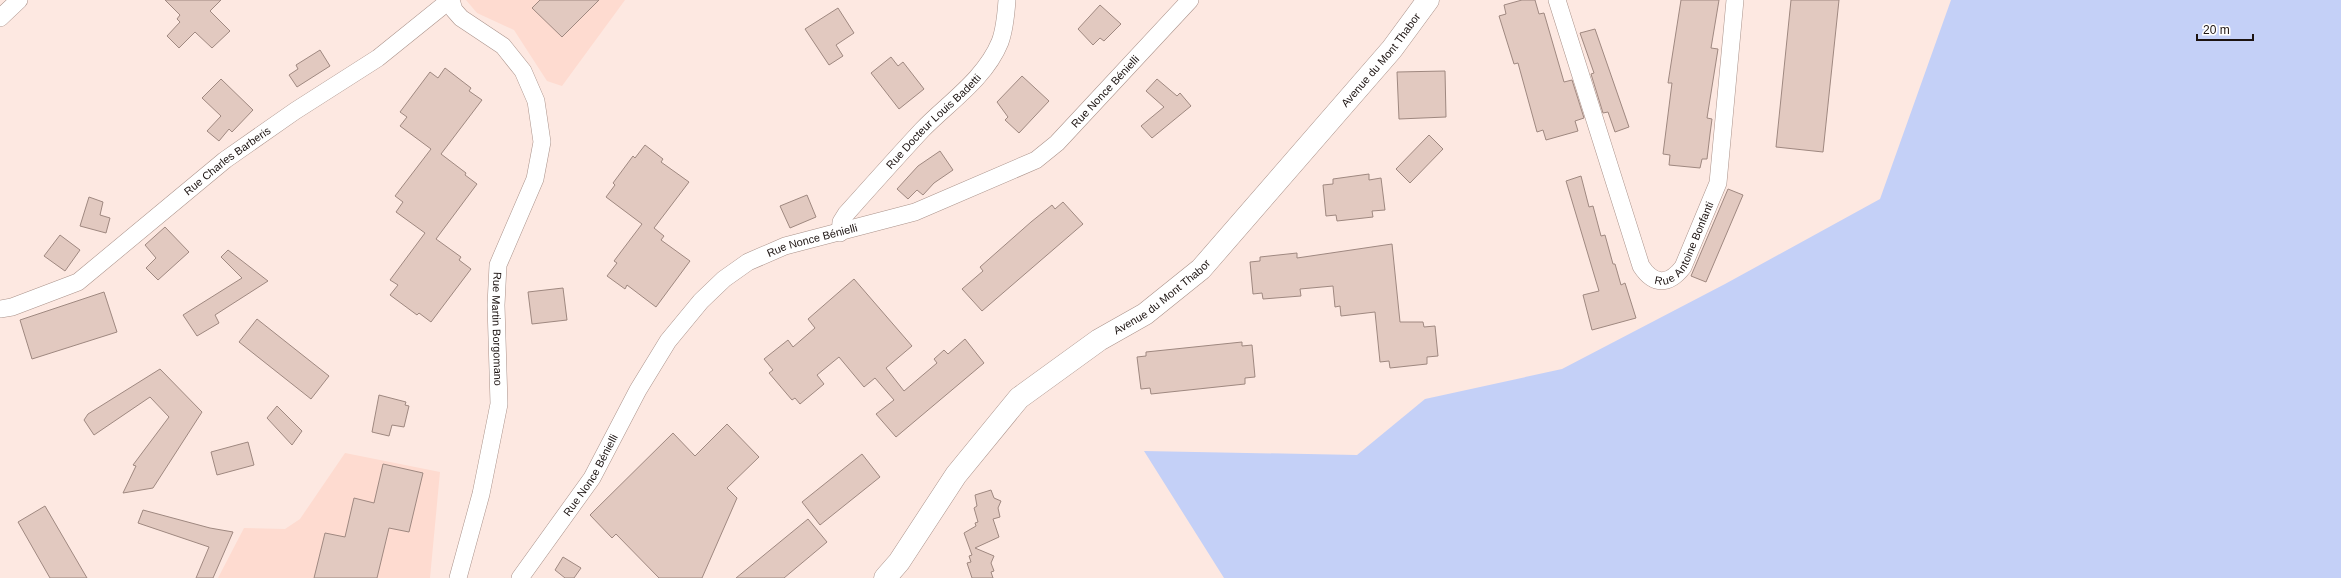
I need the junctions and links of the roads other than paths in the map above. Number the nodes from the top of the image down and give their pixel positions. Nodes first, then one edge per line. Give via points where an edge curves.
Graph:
1 (19, 0) edge
2 (451, 0) edge
3 (1007, 0) edge
4 (1190, 0) edge
5 (1428, 0) edge
6 (1557, 0) edge
7 (1735, 0) edge
8 (0, 18) edge
9 (840, 233) junction
10 (0, 309) edge
11 (458, 578) edge
12 (520, 578) edge
13 (885, 578) edge

1 - 8 street
2 - 10 street, Rue Charles Barberis via 378,58 225,160 78,282 12,307
2 - 11 street, Rue Martin Borgomano via 454,10 461,18 504,46 523,71 536,101 542,142 535,179 498,265 496,305 499,404 481,494
3 - 9 street, Rue Docteur Louis Badetti via 1000,42 989,62 922,130 846,214
4 - 9 street, Rue Nonce Bénielli via 1057,143 1036,160 915,212
5 - 13 street, Avenue du Mont Thabor via 1392,49 1201,269 1145,314 1099,340 1019,398 956,475
6 - 7 street, Rue Antoine Bonfanti via 1641,266 1647,275 1659,281 1668,281 1683,267 1718,183
9 - 12 street, Rue Nonce Bénielli via 785,246 748,262 724,279 701,301 668,341 638,390 592,478

